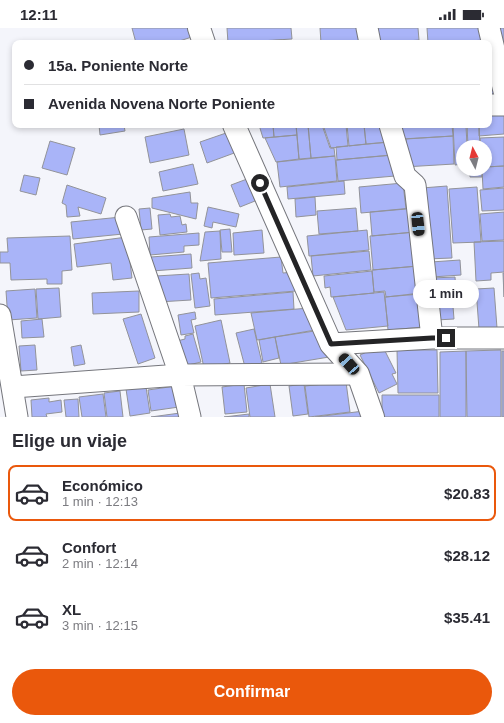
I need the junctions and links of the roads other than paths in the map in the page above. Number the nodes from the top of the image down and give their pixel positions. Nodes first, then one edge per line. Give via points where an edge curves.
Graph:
1 (199, 28) edge
2 (367, 28) edge
3 (489, 28) edge
4 (203, 40) edge
5 (369, 40) edge
6 (492, 40) edge
7 (492, 41) edge
8 (504, 91) edge
9 (492, 105) edge
10 (504, 105) edge
11 (235, 128) edge
12 (391, 128) edge
13 (126, 216) dead end
14 (0, 315) edge
15 (432, 338) junction
16 (504, 338) edge
17 (331, 344) junction
18 (358, 374) junction
19 (180, 375) junction
20 (13, 387) junction
21 (17, 417) edge
22 (190, 417) edge
23 (373, 417) edge

1 - 4 street
2 - 5 street
3 - 6 street
7 - 8 street
9 - 10 street
11 - 17 street
12 - 15 street via 405,176 415,184
13 - 19 street
14 - 20 street
15 - 16 street
15 - 17 street
17 - 18 street
18 - 19 street
18 - 23 street
19 - 20 street
19 - 22 street
20 - 21 street

